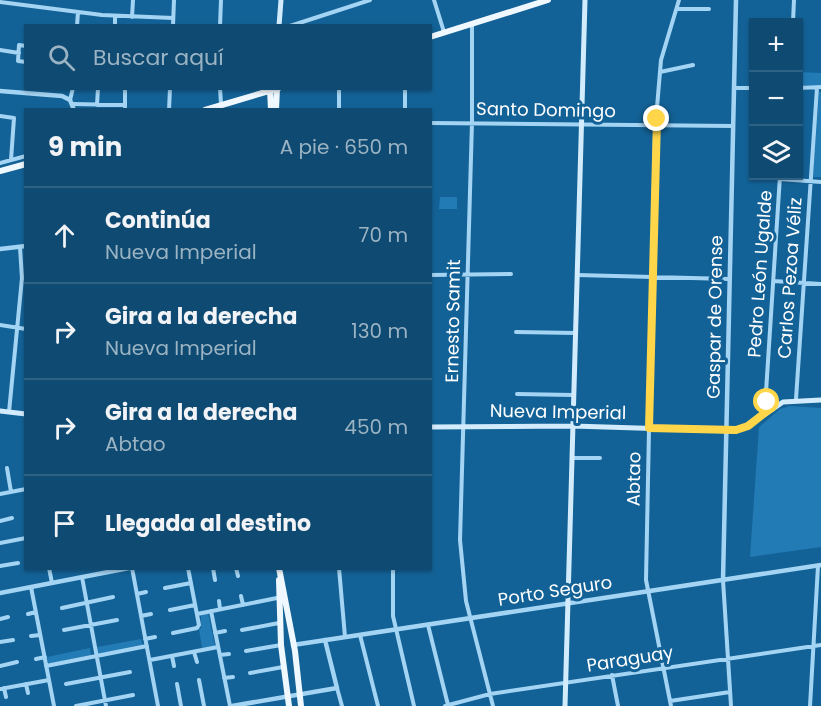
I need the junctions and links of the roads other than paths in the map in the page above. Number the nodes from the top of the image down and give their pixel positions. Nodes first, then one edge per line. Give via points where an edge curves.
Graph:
1 (44, 0) edge
2 (133, 0) edge
3 (174, 0) edge
4 (221, 0) edge
5 (280, 0) edge
6 (370, 0) edge
7 (434, 0) edge
8 (548, 0) edge
9 (585, 0) edge
10 (679, 0) edge
11 (736, 0) edge
12 (794, 0) edge
13 (0, 2) edge
14 (527, 3) edge
15 (43, 8) junction
16 (676, 9) junction
17 (709, 9) dead end
18 (78, 12) junction
19 (116, 16) junction
20 (132, 17) junction
21 (173, 18) junction
22 (792, 18) edge
23 (77, 24) edge
24 (115, 24) edge
25 (173, 24) edge
26 (220, 24) edge
27 (279, 24) edge
28 (296, 24) edge
29 (472, 24) junction
30 (444, 33) junction
31 (432, 36) edge
32 (24, 46) edge
33 (0, 50) edge
34 (19, 53) junction
35 (24, 62) edge
36 (693, 65) dead end
37 (660, 72) junction
38 (734, 88) junction
39 (749, 88) edge
40 (803, 88) edge
41 (819, 88) edge
42 (73, 90) edge
43 (98, 90) edge
44 (126, 90) edge
45 (170, 90) edge
46 (220, 90) edge
47 (257, 90) edge
48 (270, 90) edge
49 (275, 90) edge
50 (275, 90) edge
51 (339, 90) edge
52 (405, 90) edge
53 (0, 91) edge
54 (250, 94) junction
55 (221, 104) junction
56 (72, 105) edge
57 (97, 105) junction
58 (125, 107) edge
59 (169, 108) edge
60 (210, 108) edge
61 (271, 108) edge
62 (276, 108) edge
63 (339, 108) edge
64 (405, 108) edge
65 (0, 116) edge
66 (472, 122) junction
67 (432, 123) edge
68 (580, 123) junction
69 (656, 125) junction
70 (733, 126) junction
71 (24, 157) edge
72 (11, 160) junction
73 (0, 163) edge
74 (24, 165) edge
75 (0, 171) edge
76 (780, 180) edge
77 (802, 180) edge
78 (810, 181) junction
79 (821, 182) edge
80 (23, 246) edge
81 (0, 249) edge
82 (468, 274) junction
83 (511, 274) dead end
84 (432, 275) edge
85 (576, 275) junction
86 (652, 277) junction
87 (729, 279) junction
88 (773, 281) junction
89 (804, 283) junction
90 (821, 284) edge
91 (0, 325) edge
92 (17, 328) junction
93 (24, 329) edge
94 (516, 332) dead end
95 (575, 333) junction
96 (517, 394) dead end
97 (573, 395) junction
98 (796, 399) junction
99 (821, 400) edge
100 (771, 408) junction
101 (0, 411) edge
102 (9, 412) junction
103 (24, 414) edge
104 (464, 426) junction
105 (573, 426) junction
106 (432, 427) edge
107 (649, 428) junction
108 (726, 430) junction
109 (572, 458) junction
110 (600, 459) dead end
111 (7, 468) dead end
112 (24, 489) edge
113 (11, 492) junction
114 (0, 494) edge
115 (12, 518) dead end
116 (0, 521) edge
117 (24, 538) edge
118 (0, 543) edge
119 (18, 563) dead end
120 (819, 565) edge
121 (0, 566) edge
122 (49, 570) edge
123 (114, 570) edge
124 (131, 570) edge
125 (188, 570) edge
126 (213, 570) edge
127 (236, 570) edge
128 (279, 570) edge
129 (279, 570) edge
130 (339, 570) edge
131 (393, 570) edge
132 (238, 576) dead end
133 (82, 577) junction
134 (215, 580) dead end
135 (723, 580) junction
136 (52, 583) junction
137 (191, 583) junction
138 (31, 587) junction
139 (165, 588) dead end
140 (648, 591) junction
141 (146, 592) dead end
142 (0, 593) edge
143 (137, 594) junction
144 (242, 596) dead end
145 (113, 597) dead end
146 (277, 598) junction
147 (219, 601) dead end
148 (87, 603) junction
149 (568, 603) junction
150 (195, 605) junction
151 (243, 605) junction
152 (62, 608) dead end
153 (220, 609) junction
154 (170, 610) dead end
155 (211, 611) junction
156 (36, 612) junction
157 (28, 614) dead end
158 (151, 614) dead end
159 (197, 614) junction
160 (141, 616) junction
161 (8, 617) dead end
162 (470, 618) junction
163 (0, 619) edge
164 (117, 620) dead end
165 (279, 623) junction
166 (91, 625) junction
167 (428, 625) junction
168 (64, 630) dead end
169 (242, 630) dead end
170 (395, 630) junction
171 (225, 631) dead end
172 (173, 633) dead end
173 (215, 633) junction
174 (40, 635) junction
175 (360, 635) junction
176 (31, 636) dead end
177 (154, 637) dead end
178 (345, 637) junction
179 (145, 639) junction
180 (13, 640) dead end
181 (325, 640) junction
182 (0, 642) edge
183 (281, 645) junction
184 (293, 645) junction
185 (821, 645) edge
186 (147, 646) junction
187 (813, 646) junction
188 (218, 647) junction
189 (246, 651) dead end
190 (194, 652) junction
191 (229, 654) dead end
192 (220, 655) junction
193 (96, 656) junction
194 (172, 656) junction
195 (45, 657) junction
196 (726, 658) junction
197 (36, 659) dead end
198 (150, 660) junction
199 (17, 662) dead end
200 (197, 662) dead end
201 (0, 666) edge
202 (46, 666) junction
203 (174, 666) dead end
204 (283, 667) junction
205 (664, 667) junction
206 (129, 672) dead end
207 (250, 673) dead end
208 (612, 675) junction
209 (233, 677) dead end
210 (101, 678) junction
211 (224, 678) junction
212 (49, 680) junction
213 (199, 680) dead end
214 (566, 682) junction
215 (26, 684) junction
216 (66, 684) dead end
217 (177, 684) dead end
218 (2, 688) edge
219 (337, 688) junction
220 (730, 692) junction
221 (28, 693) dead end
222 (300, 694) junction
223 (490, 694) junction
224 (133, 695) dead end
225 (287, 696) junction
226 (6, 698) dead end
227 (105, 700) junction
228 (671, 703) edge
229 (54, 706) edge
230 (76, 706) edge
231 (106, 706) edge
232 (158, 706) edge
233 (181, 706) edge
234 (204, 706) edge
235 (231, 706) edge
236 (289, 706) edge
237 (301, 706) edge
238 (342, 706) edge
239 (378, 706) edge
240 (414, 706) edge
241 (447, 706) edge
242 (493, 706) edge
243 (565, 706) edge
244 (618, 706) edge
245 (731, 706) edge
246 (810, 706) edge

1 - 15 street
2 - 20 street
3 - 21 street
4 - 26 street
5 - 27 main road
6 - 28 street
7 - 30 street
8 - 14 main road
9 - 68 main road
10 - 16 street, Abtao
11 - 38 street, Gaspar de Orense
12 - 22 street
13 - 15 street
14 - 29 main road
15 - 18 street
16 - 17 street
16 - 37 street, Abtao
18 - 19 street
18 - 23 street
19 - 20 street
19 - 24 street
20 - 21 street
21 - 25 street
29 - 30 main road
29 - 66 street, Ernesto Samit
30 - 31 main road
32 - 34 street via 20,45
33 - 34 street
34 - 35 street via 18,62
36 - 37 street
37 - 69 street, Abtao
38 - 39 street
38 - 70 street, Gaspar de Orense
40 - 41 street
41 - 78 street, Carlos Pezoa Véliz
42 - 56 street
43 - 57 street
44 - 58 street
45 - 59 street
46 - 55 street
47 - 54 main road
48 - 54 main road
49 - 61 main road
50 - 62 main road
51 - 63 street
52 - 64 street
53 - 56 street via 59,95
54 - 55 main road
55 - 60 main road
56 - 57 street
57 - 58 street
65 - 72 street via 14,118
66 - 67 street, Santo Domingo
66 - 68 street, Santo Domingo
66 - 82 street, Ernesto Samit
68 - 69 street, Santo Domingo
68 - 85 main road
69 - 70 street, Santo Domingo
69 - 86 street, Abtao
70 - 87 street, Gaspar de Orense
71 - 72 street
72 - 73 street
74 - 75 main road
76 - 88 street, Pedro León Ugalde
77 - 78 street
78 - 79 street
78 - 89 street, Carlos Pezoa Véliz
80 - 81 street
80 - 92 street
82 - 83 street
82 - 84 street
82 - 104 street, Ernesto Samit
85 - 86 street
85 - 95 main road
86 - 87 street
86 - 107 street, Abtao
87 - 108 street, Gaspar de Orense
88 - 89 street
88 - 100 street, Pedro León Ugalde via 766,392
89 - 90 street
89 - 98 street, Carlos Pezoa Véliz
91 - 92 street
92 - 93 street
92 - 102 street
94 - 95 street
95 - 97 main road
96 - 97 street
97 - 105 main road
98 - 99 main road, Nueva Imperial
98 - 100 main road, Nueva Imperial
100 - 108 main road, Nueva Imperial via 745,428
101 - 102 main road
102 - 103 main road
104 - 105 main road, Nueva Imperial
104 - 106 main road, Nueva Imperial
104 - 162 street, Ernesto Samit via 460,550
105 - 107 main road, Nueva Imperial
105 - 109 main road
107 - 108 main road, Nueva Imperial
107 - 140 street, Abtao
108 - 135 street, Gaspar de Orense
109 - 110 street
109 - 149 main road
111 - 113 street
112 - 113 street
113 - 114 street
115 - 116 street
117 - 118 street
119 - 121 street
120 - 135 street, Porto Seguro
120 - 187 street
122 - 136 street
123 - 133 street
124 - 143 street
125 - 137 street
126 - 134 street
127 - 132 street
128 - 146 main road
129 - 184 main road
130 - 178 street
131 - 170 street
133 - 136 street
133 - 148 street
135 - 140 street, Porto Seguro
135 - 196 street, Gaspar de Orense
136 - 138 street
137 - 139 street
137 - 150 street
138 - 142 street
138 - 156 street
140 - 149 street, Porto Seguro
140 - 205 street, Abtao
141 - 143 street
143 - 160 street
144 - 151 street
145 - 148 street
146 - 151 street
146 - 165 main road
147 - 153 street
148 - 152 street
148 - 166 street
149 - 162 street, Porto Seguro
149 - 214 main road
150 - 154 street
150 - 159 street
151 - 153 street
153 - 155 street
155 - 159 street
155 - 173 street
156 - 157 street
156 - 174 street
158 - 160 street
159 - 172 street via 197,628
160 - 179 street
161 - 163 street
162 - 167 street, Porto Seguro
162 - 223 street, Ernesto Samit
164 - 166 street
165 - 169 street
165 - 183 main road
166 - 168 street
166 - 193 street
167 - 170 street, Porto Seguro
167 - 241 street
170 - 175 street, Porto Seguro
170 - 240 street
171 - 173 street
173 - 188 street
174 - 176 street
174 - 195 street
175 - 178 street, Porto Seguro
175 - 239 street
177 - 179 street
178 - 181 street, Porto Seguro
179 - 186 street
180 - 182 street
181 - 184 street, Porto Seguro
181 - 219 street
183 - 189 street
183 - 204 main road
184 - 222 main road
185 - 187 street, Paraguay
186 - 193 street
186 - 198 street
187 - 196 street, Paraguay
187 - 246 street
188 - 190 street
188 - 192 street
190 - 194 street
190 - 200 street
191 - 192 street
192 - 211 street
193 - 202 street
193 - 210 street
194 - 198 street
194 - 203 street
195 - 197 street
195 - 202 street
196 - 205 street, Paraguay
196 - 220 street, Gaspar de Orense
198 - 232 street
199 - 201 street
202 - 212 street
204 - 207 street
204 - 225 main road
205 - 208 street, Paraguay
205 - 228 street, Abtao
206 - 210 street
208 - 214 street, Paraguay
208 - 244 street
209 - 211 street
210 - 216 street
210 - 227 street
211 - 235 street
212 - 215 street
212 - 229 street
213 - 234 street
214 - 223 street, Paraguay
214 - 243 main road
215 - 218 street
215 - 221 street
217 - 233 street
218 - 226 street
219 - 222 street
219 - 238 street
220 - 228 street
220 - 245 street, Gaspar de Orense
222 - 225 street
222 - 237 main road
223 - 241 street, Paraguay
223 - 242 street, Ernesto Samit
224 - 227 street
225 - 235 street
225 - 236 main road
227 - 230 street
227 - 231 street

